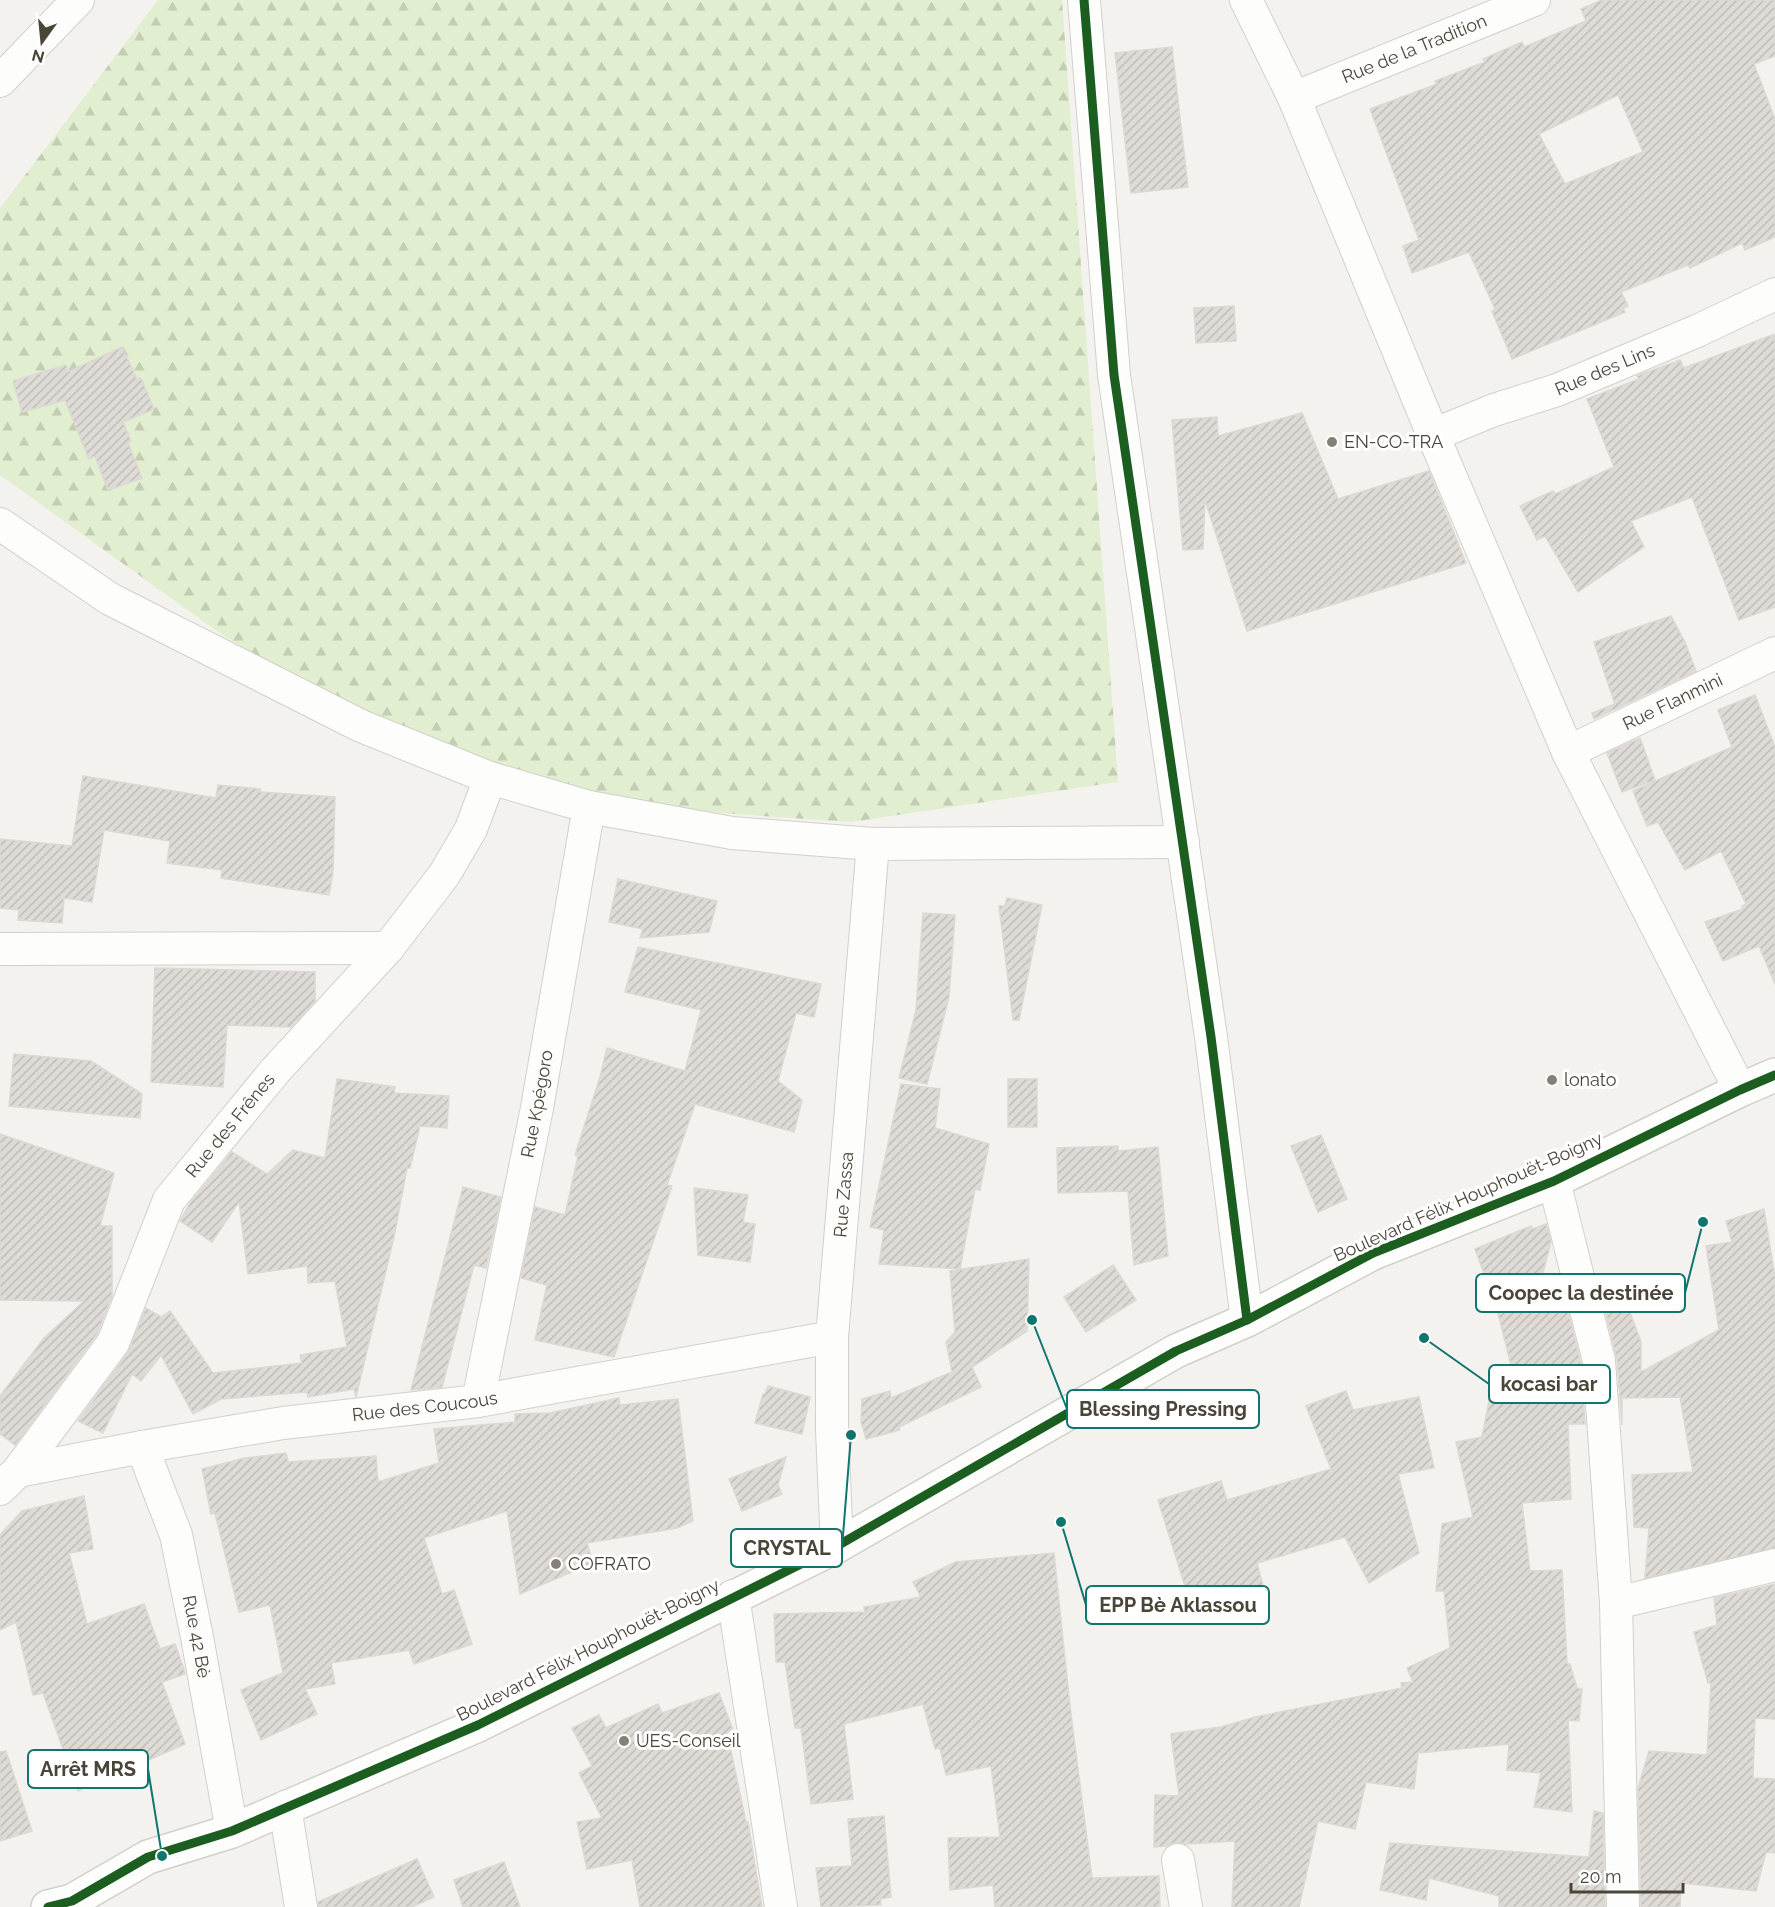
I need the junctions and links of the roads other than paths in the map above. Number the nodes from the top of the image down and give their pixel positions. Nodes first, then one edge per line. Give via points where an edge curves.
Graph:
1 (1084, 0) edge
2 (1246, 0) edge
3 (1534, 0) edge
4 (74, 3) edge
5 (0, 81) edge
6 (1294, 98) junction
7 (1775, 294) edge
8 (1433, 435) junction
9 (0, 524) edge
10 (1775, 653) edge
11 (1568, 752) junction
12 (490, 778) junction
13 (589, 807) junction
14 (1183, 842) junction
15 (873, 844) junction
16 (388, 948) junction
17 (0, 949) edge
18 (1775, 1076) edge
19 (1740, 1090) junction
20 (1554, 1181) junction
21 (1247, 1320) junction
22 (832, 1336) junction
23 (478, 1401) junction
24 (142, 1447) junction
25 (9, 1480) edge
26 (837, 1546) junction
27 (1775, 1565) edge
28 (733, 1596) junction
29 (1616, 1603) junction
30 (285, 1807) junction
31 (232, 1831) junction
32 (1178, 1860) dead end
33 (48, 1907) edge
34 (301, 1907) edge
35 (781, 1907) edge
36 (1186, 1907) edge
37 (1623, 1907) edge

1 - 14 street via 1114,375
2 - 6 street
3 - 6 street, Rue de la Tradition
4 - 5 street
6 - 8 street
7 - 8 street, Rue des Lins via 1557,390
8 - 11 street
9 - 12 street via 110,599 361,726
10 - 11 street, Rue Flanmini
11 - 19 street
12 - 13 street
12 - 16 street, Rue des Frênes via 471,829 444,876
13 - 15 street via 732,833
13 - 23 street, Rue Kpégoro via 537,1108
14 - 15 street
14 - 21 street
15 - 22 street, Rue Zassa
16 - 17 street
16 - 25 street, Rue des Frênes via 275,1071 169,1200 113,1343
18 - 19 street, Boulevard Félix Houphouët-Boigny
19 - 20 street, Boulevard Félix Houphouët-Boigny
20 - 21 street, Boulevard Félix Houphouët-Boigny via 1373,1253
20 - 29 street via 1599,1361
21 - 26 street, Boulevard Félix Houphouët-Boigny via 1176,1351
22 - 23 street, Rue des Coucous
22 - 26 street, Rue Zassa
23 - 24 street, Rue des Coucous via 283,1423
24 - 25 street, Rue des Coucous
24 - 31 street, Rue 42 Bè via 176,1535
26 - 28 street, Boulevard Félix Houphouët-Boigny
27 - 29 street
28 - 30 street, Boulevard Félix Houphouët-Boigny via 478,1725
28 - 35 street
29 - 37 street
30 - 31 street, Boulevard Félix Houphouët-Boigny
30 - 34 street
31 - 33 street, Boulevard Félix Houphouët-Boigny via 147,1857 72,1901
32 - 36 street

